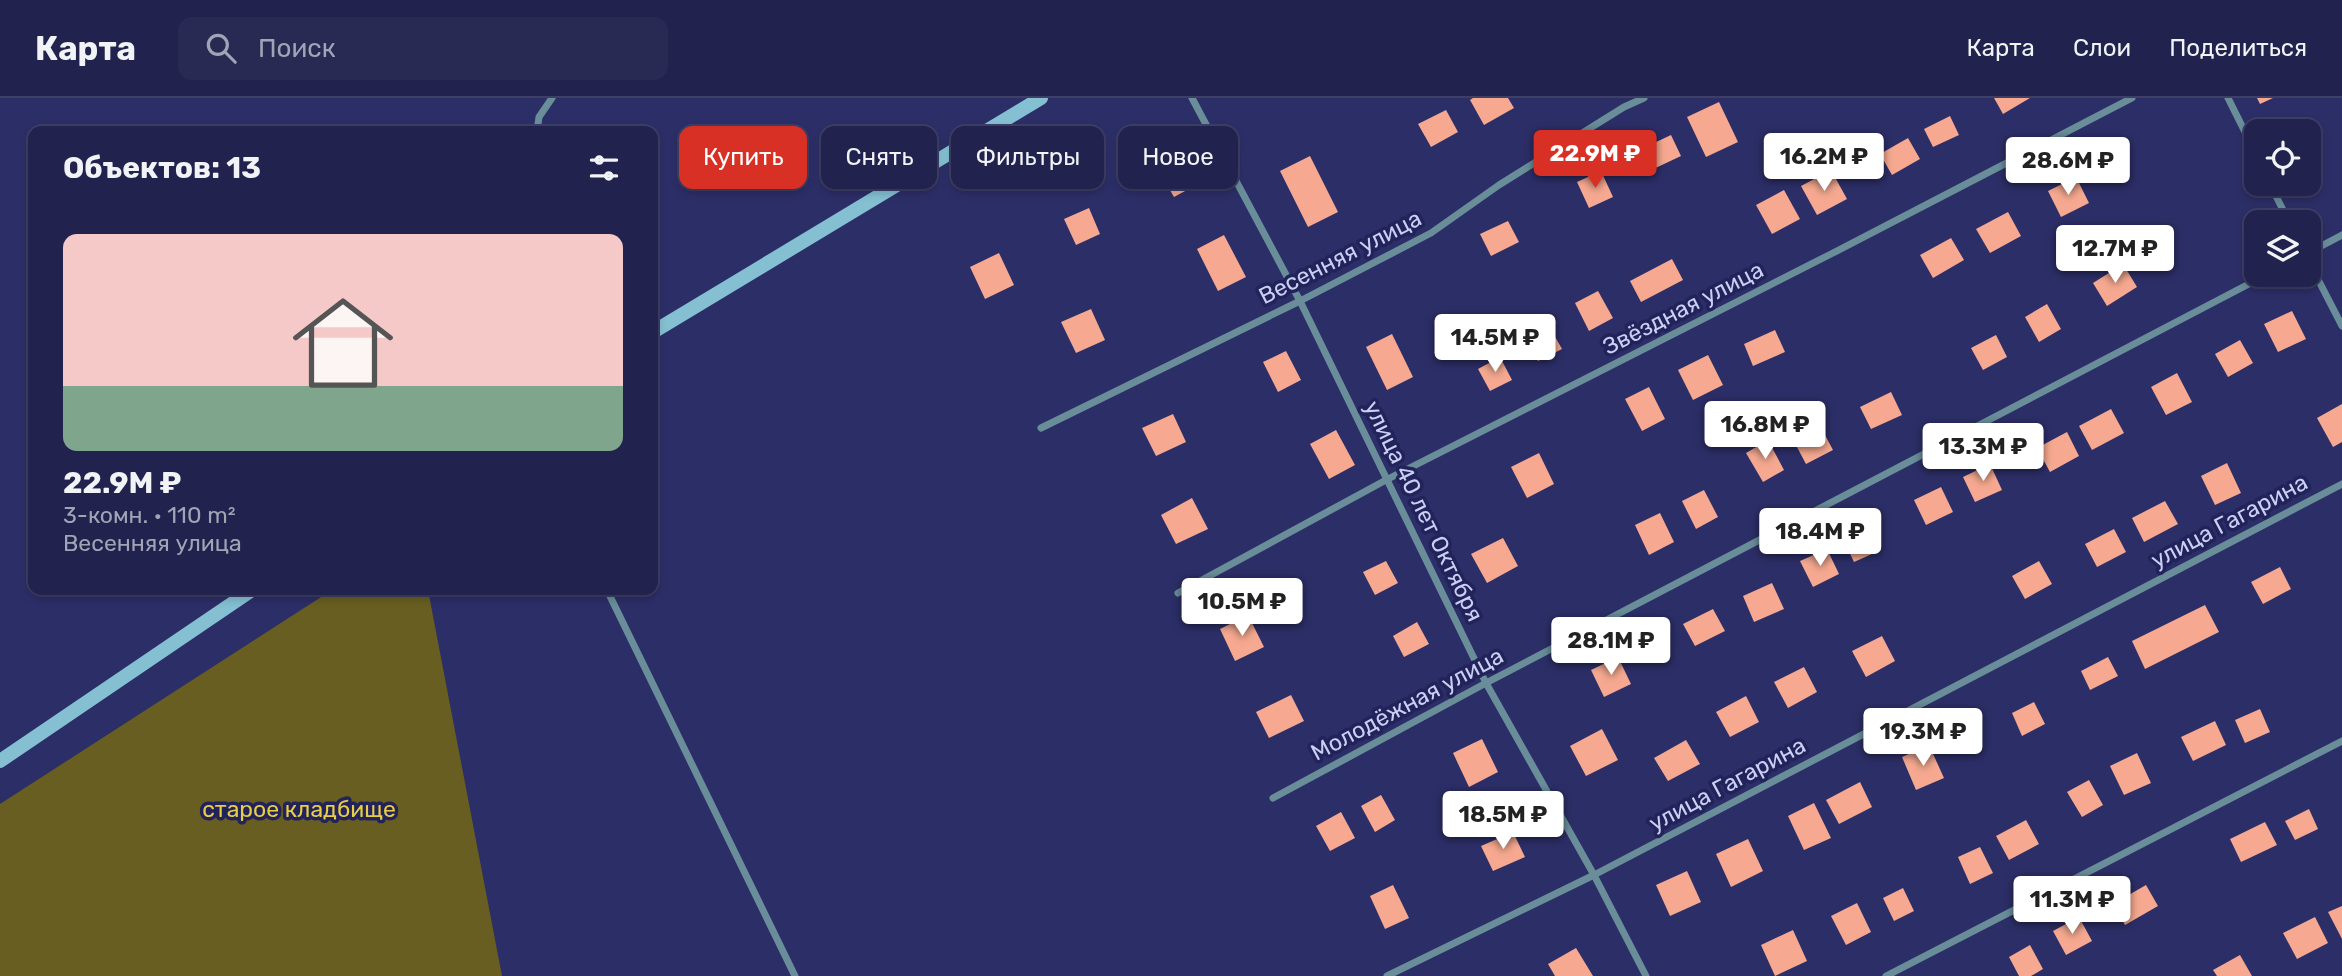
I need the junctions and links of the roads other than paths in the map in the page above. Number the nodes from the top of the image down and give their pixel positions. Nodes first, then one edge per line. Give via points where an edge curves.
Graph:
1 (552, 98) edge
2 (1041, 98) edge
3 (1192, 98) edge
4 (1644, 98) edge
5 (2132, 98) edge
6 (2228, 98) edge
7 (538, 126) edge
8 (2244, 130) edge
9 (2342, 235) edge
10 (2321, 246) edge
11 (2321, 285) edge
12 (2244, 287) edge
13 (1300, 301) junction
14 (2342, 326) edge
15 (658, 329) edge
16 (1041, 428) dead end
17 (1386, 480) junction
18 (2342, 484) edge
19 (1178, 593) dead end
20 (245, 595) edge
21 (609, 595) edge
22 (1486, 683) junction
23 (2342, 741) edge
24 (0, 761) edge
25 (1273, 799) dead end
26 (1594, 875) junction
27 (795, 976) edge
28 (1387, 976) edge
29 (1646, 976) edge
30 (1886, 976) edge

1 - 7 street
2 - 15 main road
3 - 13 street, улица 40 лет Октября
4 - 13 street, Весенняя улица via 1499,185 1431,233
5 - 17 street, Звёздная улица
6 - 8 street
9 - 10 street
11 - 14 street
12 - 22 street, Молодёжная улица
13 - 16 street, Весенняя улица
13 - 17 street, улица 40 лет Октября
17 - 19 street, Звёздная улица
17 - 22 street, улица 40 лет Октября
18 - 26 street, улица Гагарина
20 - 24 main road
21 - 27 street
22 - 25 street, Молодёжная улица
22 - 26 street, улица 40 лет Октября
23 - 30 street
26 - 28 street, улица Гагарина
26 - 29 street, улица 40 лет Октября

